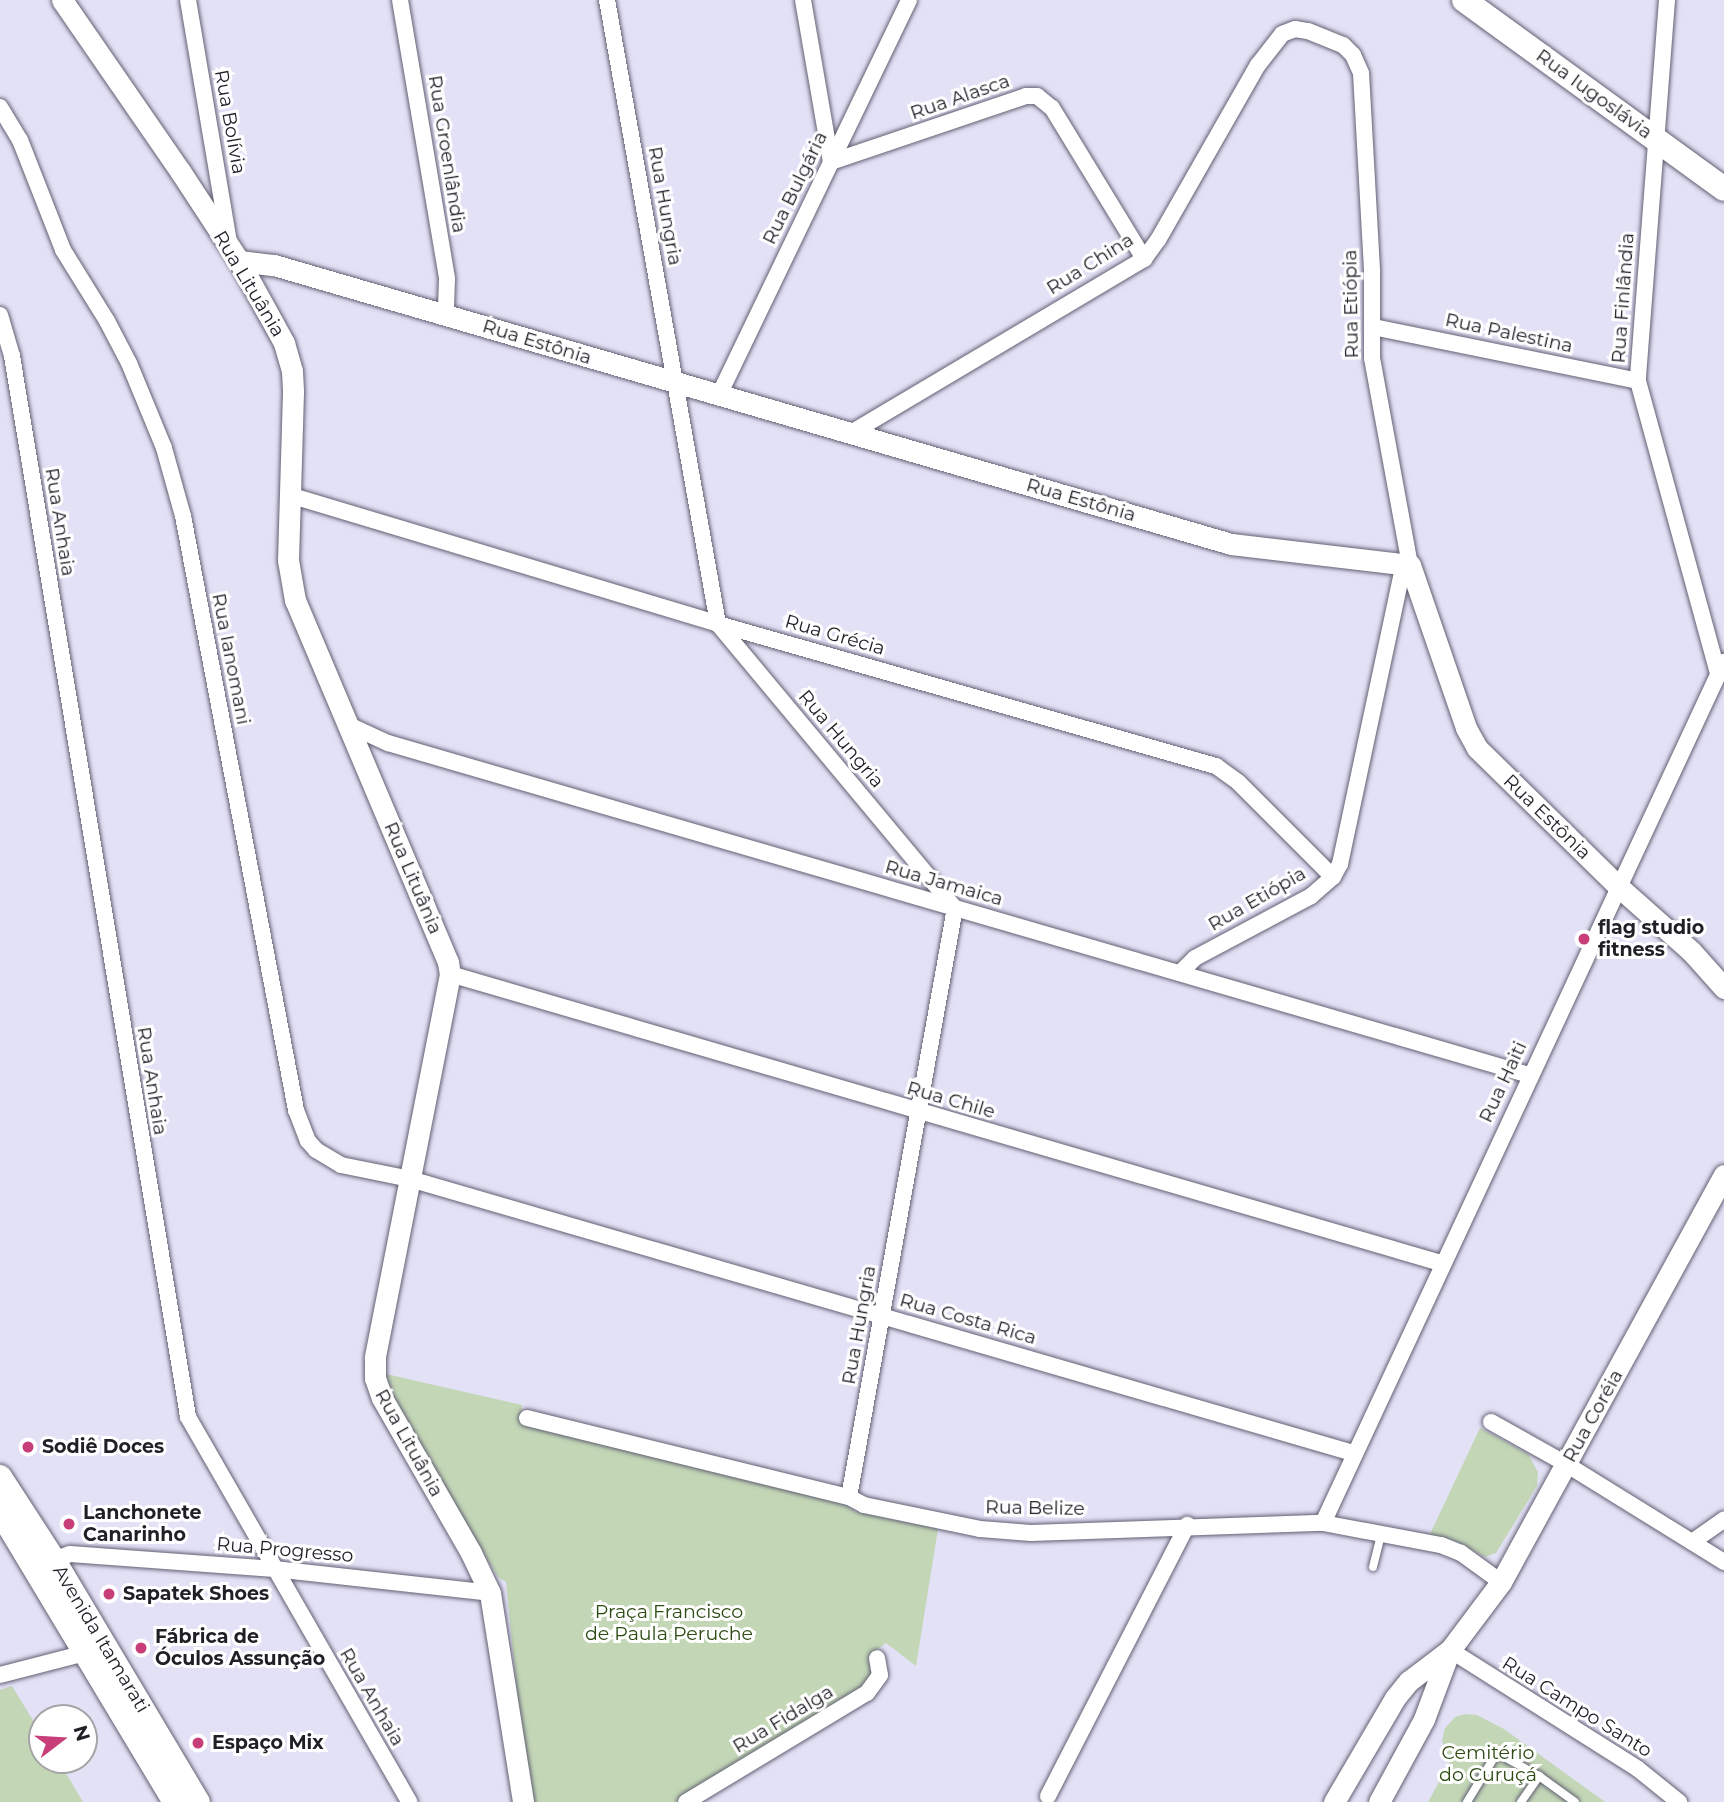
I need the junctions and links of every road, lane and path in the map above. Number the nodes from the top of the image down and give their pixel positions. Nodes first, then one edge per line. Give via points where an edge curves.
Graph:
1 (62, 0) edge
2 (188, 0) edge
3 (400, 0) edge
4 (607, 0) edge
5 (803, 0) edge
6 (909, 0) edge
7 (1464, 0) edge
8 (1667, 0) edge
9 (1343, 45) joint
10 (0, 107) edge
11 (1657, 140) junction
12 (831, 162) junction
13 (1724, 189) edge
14 (234, 256) junction
15 (1144, 259) junction
16 (446, 314) junction
17 (0, 315) edge
18 (1373, 327) junction
19 (1638, 381) junction
20 (674, 382) junction
21 (719, 395) junction
22 (850, 433) junction
23 (289, 495) junction
24 (1407, 565) junction
25 (718, 624) junction
26 (1721, 668) edge
27 (349, 725) junction
28 (1333, 877) junction
29 (1620, 888) junction
30 (955, 908) junction
31 (1180, 973) junction
32 (450, 974) junction
33 (1724, 988) edge
34 (1529, 1075) junction
35 (919, 1112) junction
36 (1724, 1175) edge
37 (410, 1179) junction
38 (1441, 1263) junction
39 (882, 1316) junction
40 (527, 1418) dead end
41 (1491, 1422) dead end
42 (1353, 1453) junction
43 (1566, 1464) junction
44 (849, 1497) junction
45 (5, 1501) edge
46 (1724, 1520) edge
47 (1323, 1522) junction
48 (1187, 1525) junction
49 (1381, 1534) junction
50 (1692, 1542) junction
51 (1724, 1562) edge
52 (45, 1564) junction
53 (1373, 1567) dead end
54 (274, 1569) junction
55 (1501, 1582) junction
56 (490, 1593) junction
57 (96, 1650) junction
58 (1450, 1650) junction
59 (877, 1658) dead end
60 (0, 1675) edge
61 (1539, 1776) junction
62 (1048, 1796) dead end
63 (1570, 1801) edge
64 (175, 1802) edge
65 (198, 1802) edge
66 (410, 1802) edge
67 (523, 1802) edge
68 (686, 1802) edge
69 (1334, 1802) edge
70 (1379, 1802) edge
71 (1467, 1802) edge
72 (1521, 1802) edge
73 (1679, 1802) edge

1 - 14 street, Rua Lituânia
2 - 14 street, Rua Bolívia
3 - 16 street, Rua Groenlândia via 447,279
4 - 20 street, Rua Hungria
5 - 12 street
6 - 12 street, Rua Bulgária
7 - 11 main road, Rua Iugoslávia
8 - 11 street, Rua Finlândia
9 - 15 street, Rua China via 1308,31 1282,34
9 - 18 street, Rua Etiópia via 1361,72 1365,99
10 - 37 street, Rua Ianomani via 20,140 62,250 129,363 164,448 183,516 301,1127 326,1158
11 - 13 main road, Rua Iugoslávia
11 - 19 street, Rua Finlândia
12 - 15 street, Rua Alasca via 1037,96 1052,108
12 - 21 street, Rua Bulgária
14 - 16 street, Rua Estônia
14 - 23 street, Rua Lituânia via 270,313 292,371
15 - 22 street, Rua China
16 - 20 street, Rua Estônia
17 - 54 street, Rua Anhaia via 12,356 184,1405 192,1429
18 - 19 street, Rua Palestina
18 - 24 street, Rua Etiópia via 1371,358
19 - 26 street, Rua Finlândia
20 - 21 street, Rua Estônia
20 - 25 street, Rua Hungria
21 - 22 street, Rua Estônia
22 - 24 street, Rua Estônia via 1231,544
23 - 25 street, Rua Grécia
23 - 27 street, Rua Lituânia via 288,576
24 - 28 street, Rua Etiópia
24 - 29 street, Rua Estônia via 1469,737
25 - 28 street, Rua Grécia via 1216,766 1238,782
25 - 30 street, Rua Hungria
26 - 29 street, Rua Haiti
27 - 30 street, Rua Jamaica via 388,743
27 - 32 street, Rua Lituânia
28 - 31 street, Rua Etiópia via 1311,896 1195,958
29 - 33 street, Rua Estônia
29 - 34 street, Rua Haiti
30 - 31 street, Rua Jamaica
30 - 35 street, Rua Hungria
31 - 34 street, Rua Jamaica
32 - 35 street, Rua Chile
32 - 37 street, Rua Lituânia
34 - 38 street, Rua Haiti
35 - 38 street, Rua Chile
35 - 39 street, Rua Hungria
36 - 43 street, Rua Coréia
37 - 39 street, Rua Costa Rica
37 - 56 street, Rua Lituânia via 375,1378
38 - 42 street, Rua Haiti
39 - 42 street, Rua Costa Rica
39 - 44 street, Rua Hungria
40 - 44 street, Rua Belize
41 - 43 street
42 - 47 street, Rua Haiti
43 - 50 street
43 - 55 street, Rua Coréia
44 - 48 street, Rua Belize via 863,1504 1006,1532
45 - 52 main road, Avenida Itamarati
46 - 50 street
47 - 48 street, Rua Belize
47 - 49 street, Rua Belize
48 - 62 street
49 - 53 lane
49 - 55 street, Rua Belize via 1451,1549
50 - 51 street
52 - 54 street, Rua Progresso via 70,1554
52 - 57 main road, Avenida Itamarati
54 - 56 street, Rua Progresso
54 - 66 street, Rua Anhaia
55 - 58 street, Rua Coréia
56 - 67 street, Rua Lituânia
57 - 60 street
57 - 64 main road, Avenida Itamarati
57 - 65 main road, Avenida Itamarati
58 - 69 street, Rua Coréia via 1409,1681 1395,1698
58 - 70 street, Rua Coréia via 1424,1719
58 - 73 street, Rua Campo Santo via 1626,1761
59 - 68 street, Rua Fidalga via 880,1675 867,1693
61 - 63 lane
61 - 71 lane via 1499,1754
61 - 72 lane

